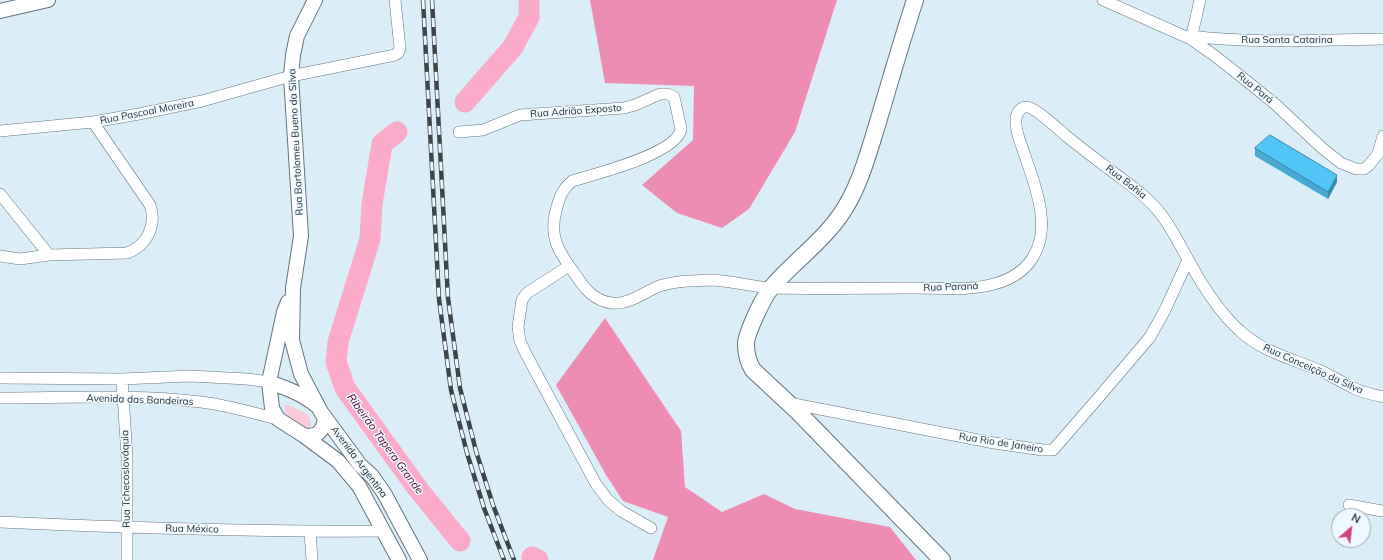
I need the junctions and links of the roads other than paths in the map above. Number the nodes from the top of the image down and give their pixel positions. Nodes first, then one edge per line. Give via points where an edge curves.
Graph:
1 (48, 0) edge
2 (315, 0) edge
3 (394, 0) edge
4 (915, 0) edge
5 (1104, 0) edge
6 (1200, 0) edge
7 (0, 11) edge
8 (1191, 37) junction
9 (1383, 39) edge
10 (291, 76) junction
11 (1046, 120) joint
12 (93, 122) junction
13 (0, 131) edge
14 (459, 132) dead end
15 (1383, 136) edge
16 (0, 194) edge
17 (49, 255) junction
18 (0, 256) edge
19 (1188, 260) junction
20 (569, 266) junction
21 (293, 288) junction
22 (770, 288) junction
23 (0, 378) edge
24 (122, 379) junction
25 (269, 382) junction
26 (1383, 397) edge
27 (0, 398) edge
28 (123, 398) junction
29 (789, 403) junction
30 (322, 412) junction
31 (278, 419) junction
32 (303, 435) junction
33 (1349, 505) dead end
34 (1383, 511) edge
35 (0, 522) edge
36 (126, 528) junction
37 (651, 528) dead end
38 (384, 531) junction
39 (310, 532) junction
40 (127, 560) edge
41 (312, 560) edge
42 (399, 560) edge
43 (420, 560) edge
44 (942, 560) edge

1 - 7 street
2 - 10 street, Rua Bartolomeu Bueno da Silva via 297,36
3 - 10 street, Rua Pascoal Moreira via 400,48 398,53
4 - 22 main road via 873,138 849,201 830,230
5 - 8 street, Rua Pará
6 - 8 street
8 - 9 street, Rua Santa Catarina via 1281,41
8 - 15 street, Rua Pará via 1275,104 1341,163 1356,169 1364,169 1378,154
10 - 12 street, Rua Pascoal Moreira via 202,101
10 - 21 street, Rua Bartolomeu Bueno da Silva via 301,236
11 - 19 street, Rua Bahia via 1147,198 1171,228
11 - 22 street, Rua Paraná via 1028,107 1022,108 1017,115 1019,136 1042,216 1038,247 1030,263 1010,279 975,288
12 - 13 street, Rua Pascoal Moreira
12 - 17 street via 150,205 152,226 142,244 136,250 127,253
14 - 20 street, Rua Adrião Exposto via 483,130 520,115 624,108 660,94 674,96 681,129 675,140 642,159 572,181 561,193 553,220 553,233 558,249
16 - 17 street
17 - 18 street via 20,259
19 - 26 street, Rua Conceição da Silva via 1225,315 1238,330 1254,342 1268,351 1341,380 1356,390
19 - 29 street, Rua Rio de Janeiro via 1163,315 1150,336 1053,450 994,443
20 - 22 street, Rua Adrião Exposto via 587,292 610,303 623,304 661,285 682,282 711,280
20 - 37 street via 524,296 520,305 520,340 596,484 608,500 621,511
21 - 25 street, Rua Bartolomeu Bueno da Silva via 284,312
21 - 30 street, Rua Bartolomeu Bueno da Silva via 292,340 300,374
22 - 29 main road via 746,342 746,354 753,370
23 - 24 street, Avenida das Bandeiras
24 - 25 street, Avenida das Bandeiras via 190,376
24 - 28 street, Rua Tchecoslováquia
25 - 30 street via 309,399
25 - 31 street, Rua Bartolomeu Bueno da Silva via 272,408
27 - 28 street, Avenida das Bandeiras
28 - 31 street, Avenida das Bandeiras via 201,402
28 - 36 street, Rua Tchecoslováquia via 127,458
29 - 44 main road
30 - 32 street via 324,426 321,430 309,436
30 - 43 street, Avenida Argentina via 360,465 384,493
31 - 32 street, Avenida Argentina
32 - 38 street, Avenida Argentina via 338,461 360,486
33 - 34 street
35 - 36 street, Rua México
36 - 39 street, Rua México
36 - 40 street, Rua Tchecoslováquia
38 - 39 street, Rua México
38 - 42 street, Avenida Argentina
39 - 41 street

